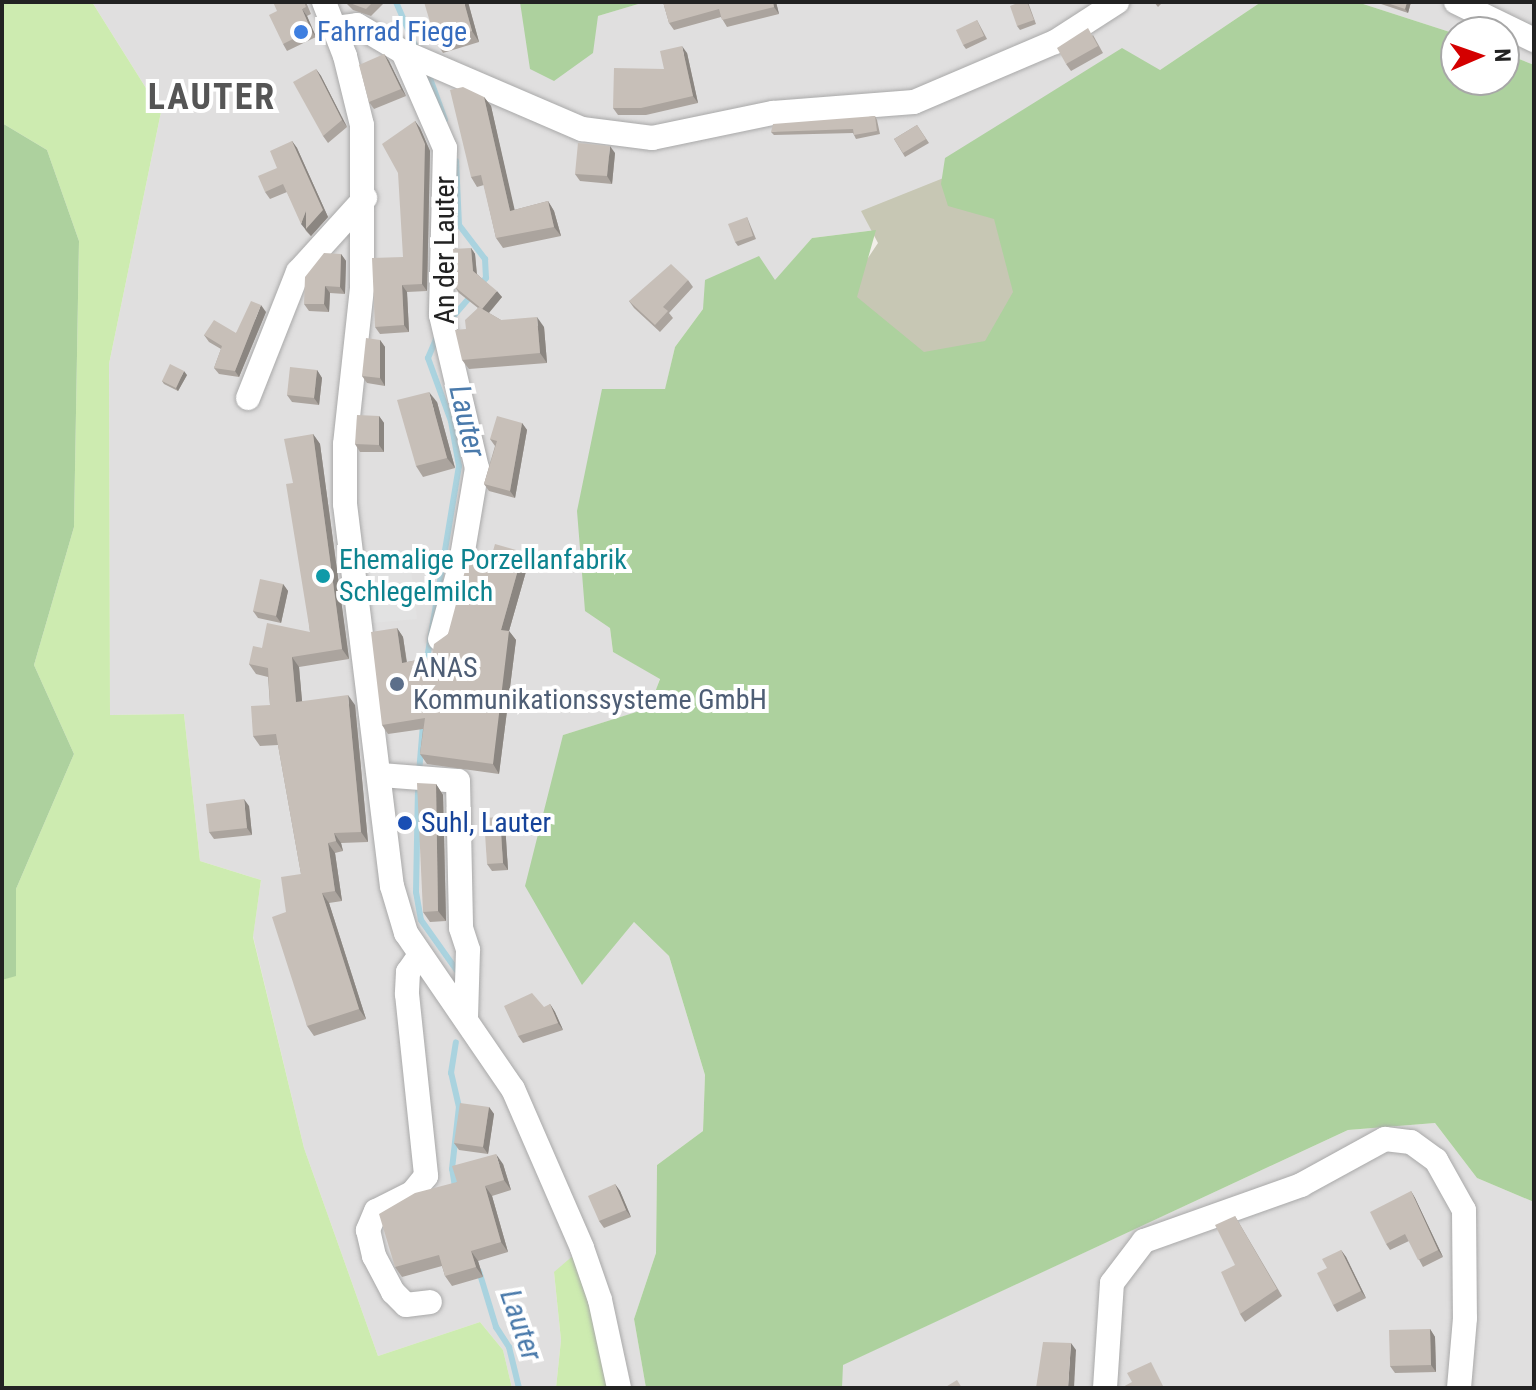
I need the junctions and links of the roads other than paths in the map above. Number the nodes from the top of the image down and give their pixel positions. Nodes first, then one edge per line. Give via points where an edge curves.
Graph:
1 (324, 2) edge
2 (1117, 2) edge
3 (1456, 2) edge
4 (336, 28) junction
5 (1534, 40) edge
6 (403, 52) junction
7 (365, 198) junction
8 (248, 398) dead end
9 (440, 639) edge
10 (380, 775) junction
11 (420, 955) junction
12 (466, 1019) junction
13 (430, 1302) dead end
14 (619, 1388) edge
15 (1105, 1388) edge
16 (1459, 1388) edge

1 - 4 street
2 - 6 street via 1055,42 914,102 773,113 652,138 582,129
3 - 5 street
4 - 6 street via 357,25
4 - 7 street via 362,125
6 - 9 street, An der Lauter via 445,148 441,315 477,468 461,563
7 - 8 street via 298,272
7 - 10 street via 345,504
10 - 11 street via 398,913
10 - 12 street via 458,781 461,928 468,950
11 - 12 street
11 - 13 street via 408,972 407,994 426,1176 412,1193 376,1211 368,1230 374,1256 393,1292 406,1305
12 - 14 street via 513,1089 578,1236 600,1300
15 - 16 street via 1112,1283 1144,1241 1301,1185 1385,1139 1411,1142 1436,1160 1464,1210 1465,1318

